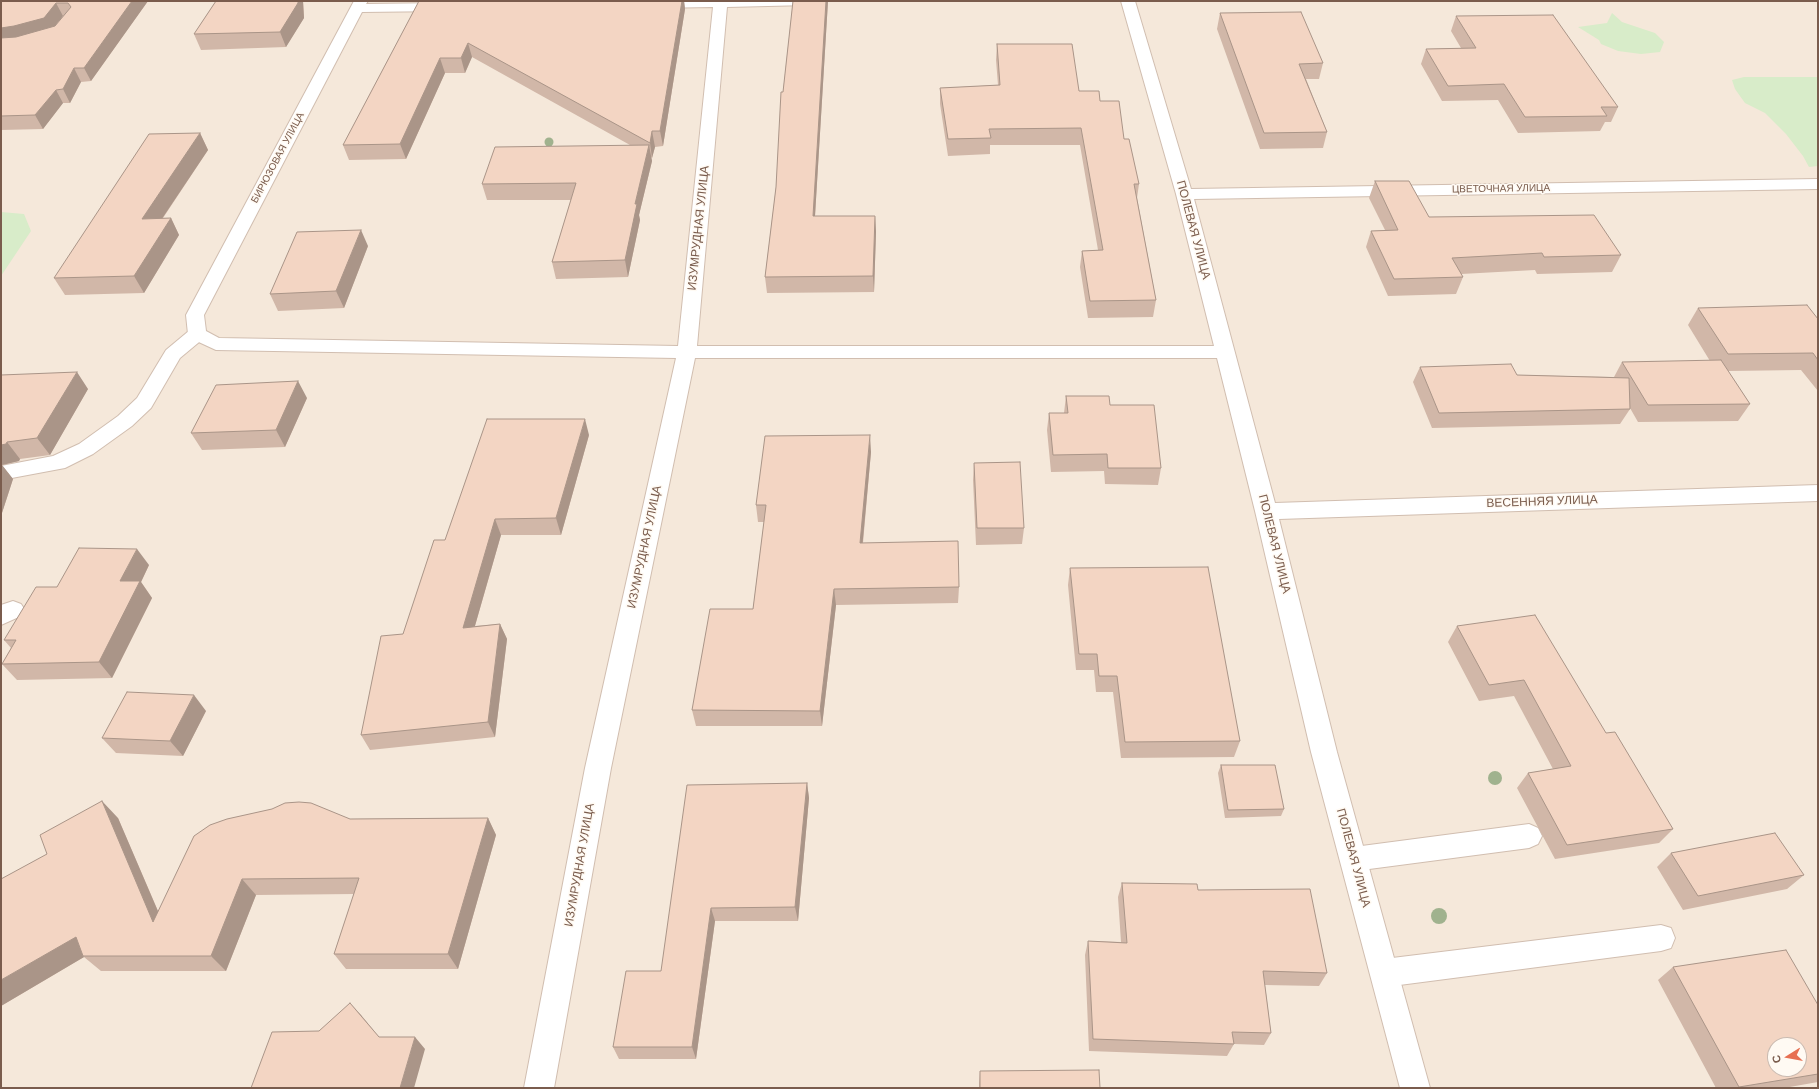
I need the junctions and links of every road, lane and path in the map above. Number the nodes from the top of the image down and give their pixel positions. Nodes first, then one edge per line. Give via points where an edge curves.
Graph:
1 (809, 1) edge
2 (1128, 1) edge
3 (720, 3) junction
4 (359, 4) edge
5 (641, 4) edge
6 (460, 6) edge
7 (1818, 184) edge
8 (1184, 194) junction
9 (196, 324) junction
10 (687, 352) junction
11 (1224, 352) junction
12 (1, 473) edge
13 (1818, 493) edge
14 (1266, 510) junction
15 (1529, 836) dead end
16 (1354, 859) junction
17 (1661, 938) dead end
18 (1384, 972) junction
19 (539, 1088) edge
20 (1415, 1088) edge

1 - 3 street
2 - 8 street, ПОЛЕВАЯ УЛИЦА
3 - 5 street
3 - 10 street, ИЗУМРУДНАЯ УЛИЦА
4 - 6 street
4 - 9 street, БИРЮЗОВАЯ УЛИЦА
7 - 8 street, ЦВЕТОЧНАЯ УЛИЦА
8 - 11 street, ПОЛЕВАЯ УЛИЦА
9 - 10 street via 216,344
9 - 12 street via 173,354 144,403 125,421 86,449 58,463
10 - 11 street
10 - 19 street, ИЗУМРУДНАЯ УЛИЦА via 598,768
11 - 14 street, ПОЛЕВАЯ УЛИЦА
13 - 14 street, ВЕСЕННЯЯ УЛИЦА
14 - 16 street, ПОЛЕВАЯ УЛИЦА via 1322,744
15 - 16 street
16 - 18 street, ПОЛЕВАЯ УЛИЦА
17 - 18 street
18 - 20 street, ПОЛЕВАЯ УЛИЦА

